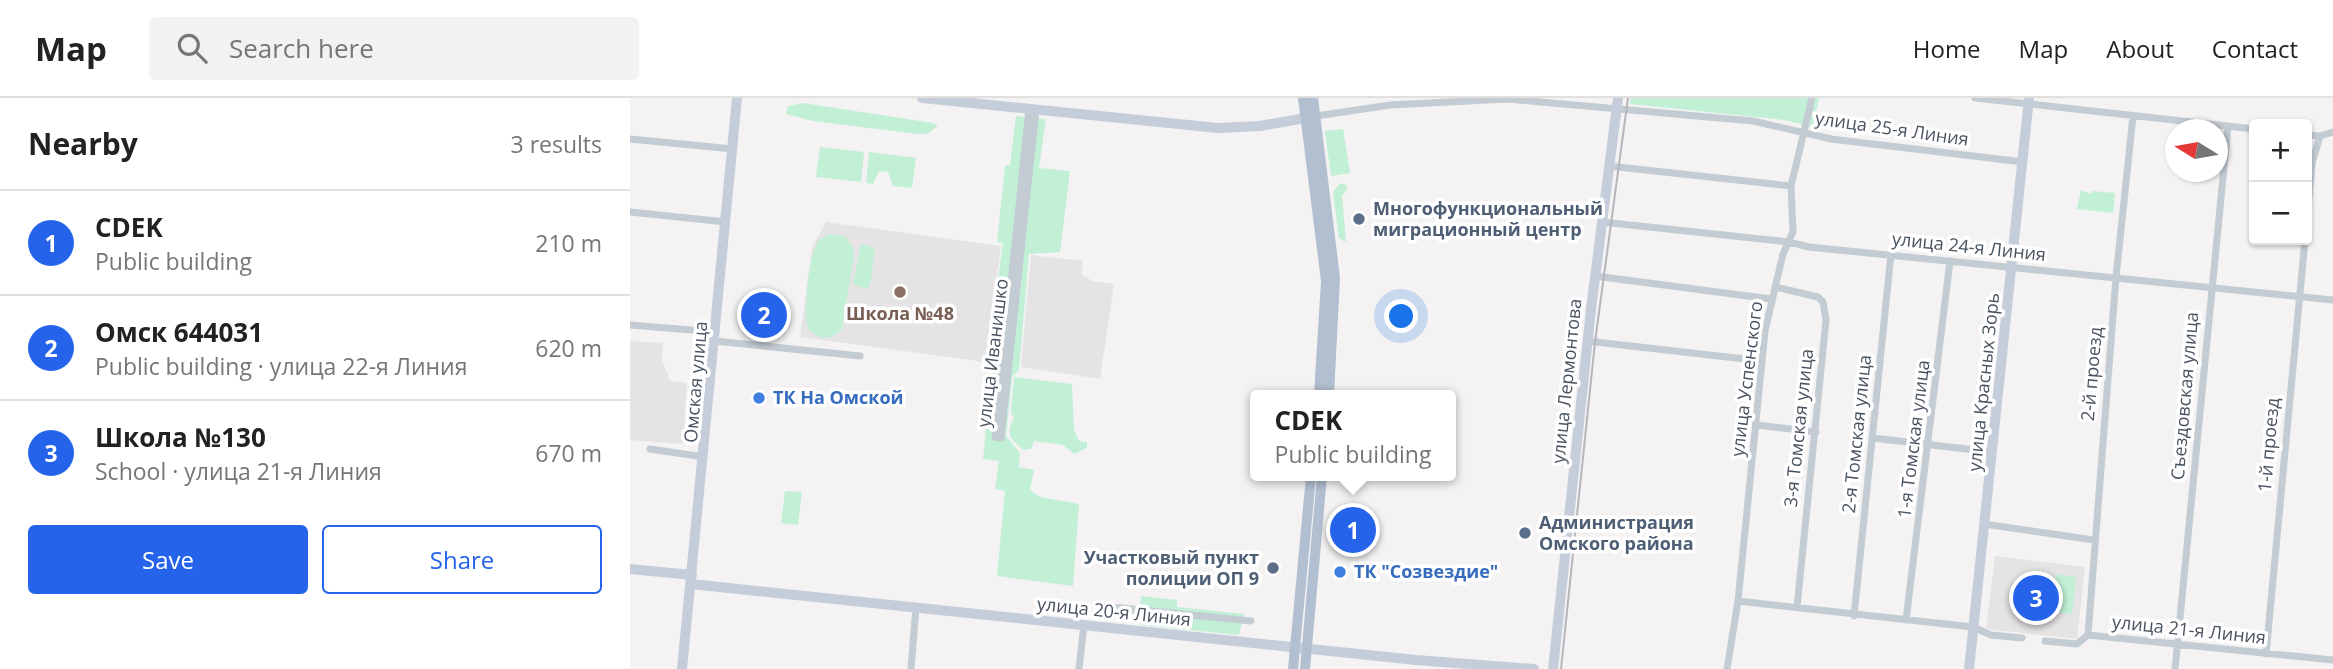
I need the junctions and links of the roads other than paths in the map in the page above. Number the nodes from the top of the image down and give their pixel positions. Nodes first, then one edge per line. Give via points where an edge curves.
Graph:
1 (737, 98) edge
2 (922, 98) edge
3 (1303, 98) edge
4 (1313, 98) edge
5 (1812, 98) edge
6 (1975, 98) edge
7 (1617, 102) edge
8 (2029, 102) edge
9 (1032, 110) junction
10 (2133, 116) junction
11 (1311, 117) junction
12 (2165, 119) edge
13 (2228, 126) edge
14 (2249, 128) edge
15 (1803, 132) junction
16 (2333, 132) edge
17 (2312, 135) edge
18 (2320, 136) junction
19 (630, 139) edge
20 (733, 149) junction
21 (2022, 162) junction
22 (1609, 166) junction
23 (2222, 182) edge
24 (2310, 182) edge
25 (1791, 186) junction
26 (630, 212) edge
27 (726, 222) junction
28 (1602, 222) junction
29 (1789, 242) junction
30 (2304, 245) edge
31 (1891, 254) junction
32 (1950, 261) junction
33 (2011, 267) junction
34 (1595, 276) junction
35 (2116, 277) junction
36 (1775, 287) junction
37 (2211, 287) junction
38 (2299, 296) junction
39 (1771, 299) junction
40 (2333, 300) edge
41 (630, 325) edge
42 (716, 337) junction
43 (1587, 341) junction
44 (860, 356) dead end
45 (1762, 362) junction
46 (1319, 390) edge
47 (1329, 390) edge
48 (1757, 425) junction
49 (1816, 432) junction
50 (1873, 438) junction
51 (1930, 445) junction
52 (650, 450) dead end
53 (1992, 452) junction
54 (704, 457) junction
55 (1311, 481) edge
56 (1321, 481) edge
57 (1984, 524) junction
58 (2094, 540) junction
59 (630, 569) edge
60 (692, 580) junction
61 (1738, 601) junction
62 (916, 607) junction
63 (1111, 607) dead end
64 (1797, 607) junction
65 (1854, 616) junction
66 (1906, 620) junction
67 (1251, 621) dead end
68 (1083, 624) junction
69 (1973, 627) junction
70 (2088, 635) junction
71 (2022, 638) dead end
72 (2045, 641) dead end
73 (2177, 645) junction
74 (1301, 647) junction
75 (2266, 654) junction
76 (2333, 660) edge
77 (682, 669) edge
78 (911, 669) edge
79 (1079, 669) edge
80 (1293, 669) edge
81 (1305, 669) edge
82 (1534, 669) edge
83 (1553, 669) edge
84 (1727, 669) edge
85 (1969, 669) edge
86 (2175, 669) edge

1 - 20 main road, Омская улица
2 - 9 main road, улица 25-я Линия
3 - 11 main road
4 - 11 main road
5 - 15 street, улица Успенского
6 - 8 street
7 - 11 street, улица 25-я Линия via 1487,98
7 - 15 street, улица 25-я Линия
7 - 22 main road, улица Лермонтова
8 - 10 street
8 - 21 main road, улица Красных Зорь
9 - 9 street, улица Иванишко via 995,437 1001,438
9 - 11 main road, улица 25-я Линия via 1218,128
10 - 12 street
10 - 35 street, 2-й проезд
11 - 46 main road via 1326,281
11 - 47 main road via 1335,278
13 - 14 street
15 - 21 street, улица 25-я Линия
15 - 25 street, улица Успенского
16 - 18 street
17 - 18 street
18 - 24 street
19 - 20 street
20 - 27 main road, Омская улица
21 - 33 main road, улица Красных Зорь
22 - 25 street
22 - 28 main road, улица Лермонтова
23 - 37 street, Съездовская улица
25 - 29 street, улица Успенского
26 - 27 street
27 - 42 main road, Омская улица
28 - 29 street, улица 24-я Линия
28 - 34 main road, улица Лермонтова
29 - 31 street, улица 24-я Линия
29 - 36 street, улица Успенского
30 - 38 street, 1-й проезд
31 - 32 street, улица 24-я Линия
31 - 50 street, 2-я Томская улица
32 - 33 street, улица 24-я Линия
32 - 51 street, 1-я Томская улица
33 - 35 street, улица 24-я Линия
33 - 53 main road, улица Красных Зорь
34 - 39 street
34 - 43 main road, улица Лермонтова
35 - 37 street, улица 24-я Линия
35 - 58 street, 2-й проезд
36 - 39 street, улица Успенского
36 - 49 street, 3-я Томская улица via 1818,297 1825,310
37 - 38 street, улица 24-я Линия
37 - 73 street, Съездовская улица
38 - 40 street, улица 24-я Линия
38 - 75 street, 1-й проезд
39 - 45 street, улица Успенского
41 - 42 street
42 - 44 street
42 - 54 main road, Омская улица
43 - 45 street
43 - 83 main road, улица Лермонтова
45 - 48 street, улица Успенского
48 - 49 street
48 - 61 street, улица Успенского
49 - 64 street, 3-я Томская улица
50 - 51 street
50 - 65 street, 2-я Томская улица
51 - 53 street
51 - 66 street, 1-я Томская улица
52 - 54 street
53 - 57 main road, улица Красных Зорь
54 - 60 main road, Омская улица
55 - 74 main road
56 - 74 main road
57 - 58 street
57 - 69 main road, улица Красных Зорь
58 - 70 street, 2-й проезд
59 - 60 main road, улица 20-я Линия
60 - 62 main road, улица 20-я Линия
60 - 77 main road, Омская улица
61 - 64 street
61 - 84 street, улица Успенского
62 - 68 main road, улица 20-я Линия
62 - 78 street
63 - 67 street
64 - 65 street
65 - 66 street
66 - 69 street
68 - 74 main road, улица 20-я Линия
68 - 79 street
69 - 71 street via 1991,635
69 - 85 main road, улица Красных Зорь
70 - 72 street, улица 21-я Линия via 2077,644
70 - 73 street, улица 21-я Линия
73 - 75 street, улица 21-я Линия
73 - 86 street, Съездовская улица
74 - 80 main road
74 - 81 main road
74 - 82 main road, улица 20-я Линия
75 - 76 street, улица 21-я Линия

